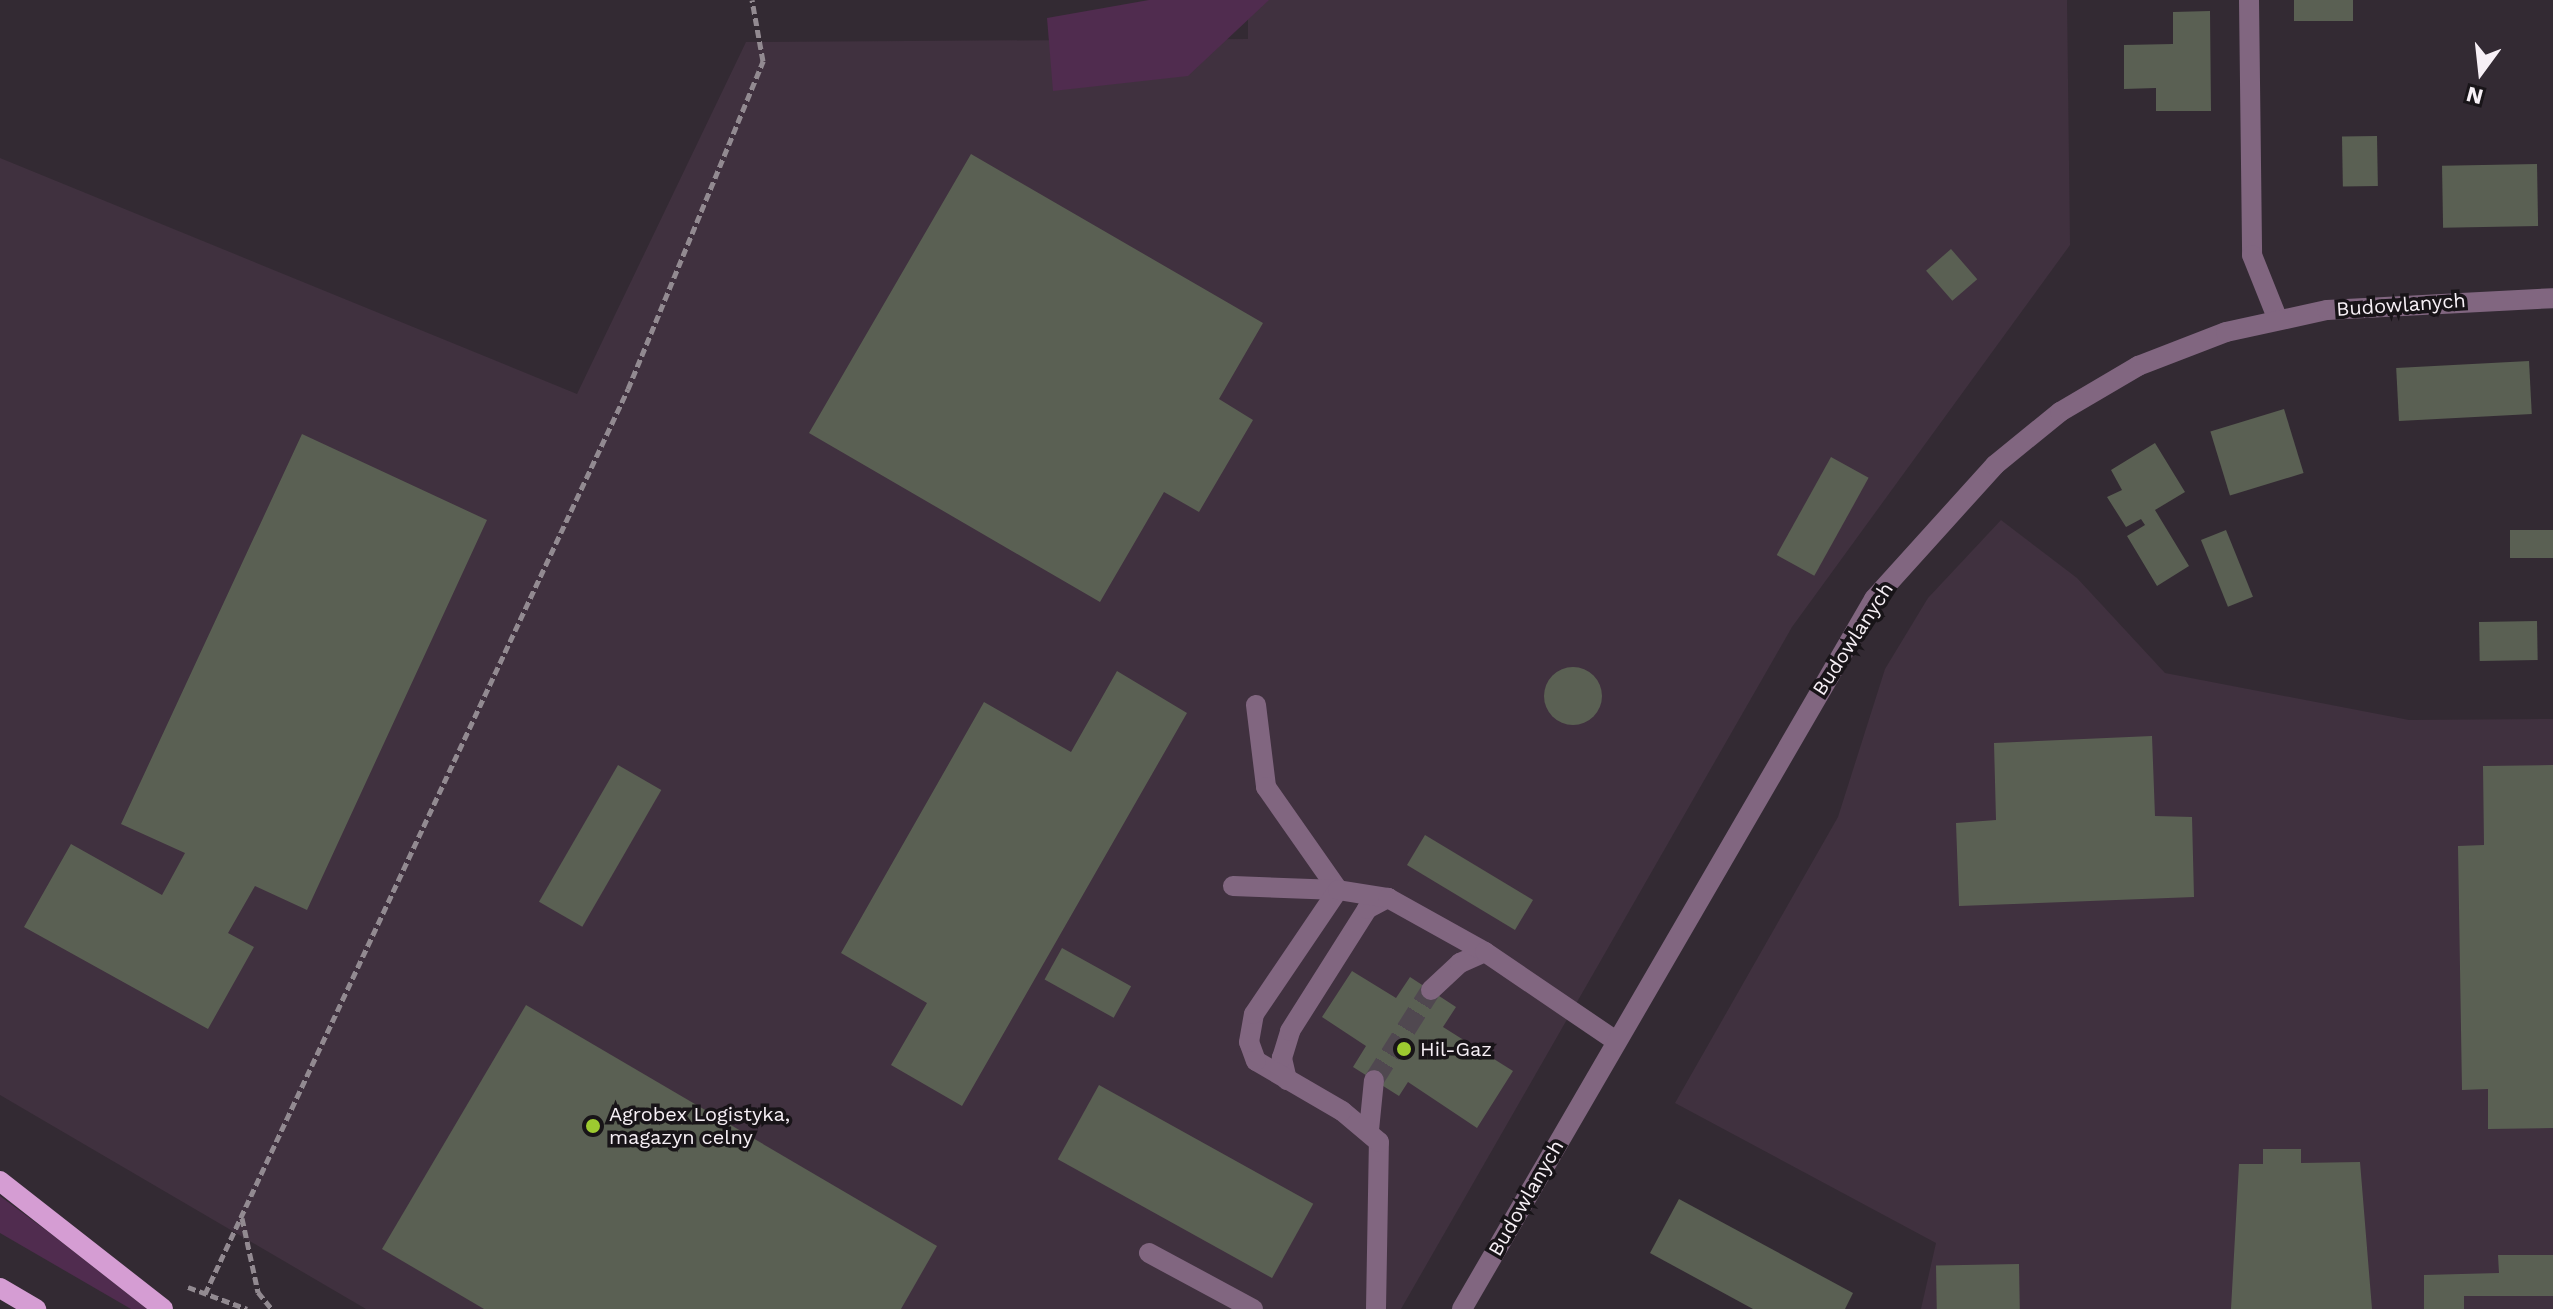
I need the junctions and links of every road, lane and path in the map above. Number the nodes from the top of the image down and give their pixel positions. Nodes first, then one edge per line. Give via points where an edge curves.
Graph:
1 (752, 0) edge
2 (2249, 0) edge
3 (2553, 298) edge
4 (2278, 320) junction
5 (1256, 705) dead end
6 (1233, 886) dead end
7 (1338, 890) junction
8 (1388, 898) junction
9 (1485, 952) junction
10 (1431, 990) tunnel mouth
11 (1616, 1041) junction
12 (1287, 1080) junction
13 (1374, 1080) tunnel mouth
14 (1369, 1130) junction
15 (0, 1181) edge
16 (242, 1218) junction
17 (1149, 1253) dead end
18 (0, 1288) edge
19 (36, 1309) edge
20 (163, 1309) edge
21 (247, 1309) edge
22 (272, 1309) edge
23 (1253, 1309) edge
24 (1376, 1309) edge
25 (1462, 1309) edge

1 - 16 path via 763,61 628,389
2 - 4 street via 2252,255
3 - 4 street, Budowlanych via 2341,308
4 - 11 street, Budowlanych via 2138,366 2060,412 1935,525 1874,599
5 - 7 street via 1266,787
6 - 7 street
7 - 8 street
7 - 12 street via 1252,1021 1256,1061
8 - 9 street
8 - 12 street via 1367,909 1290,1031 1282,1058
9 - 10 street
9 - 11 street
11 - 25 street, Budowlanych
12 - 14 street
13 - 14 street
14 - 24 street via 1380,1154
15 - 20 main road
16 - 21 path via 205,1294
16 - 22 path via 258,1292
17 - 23 street
18 - 19 main road

